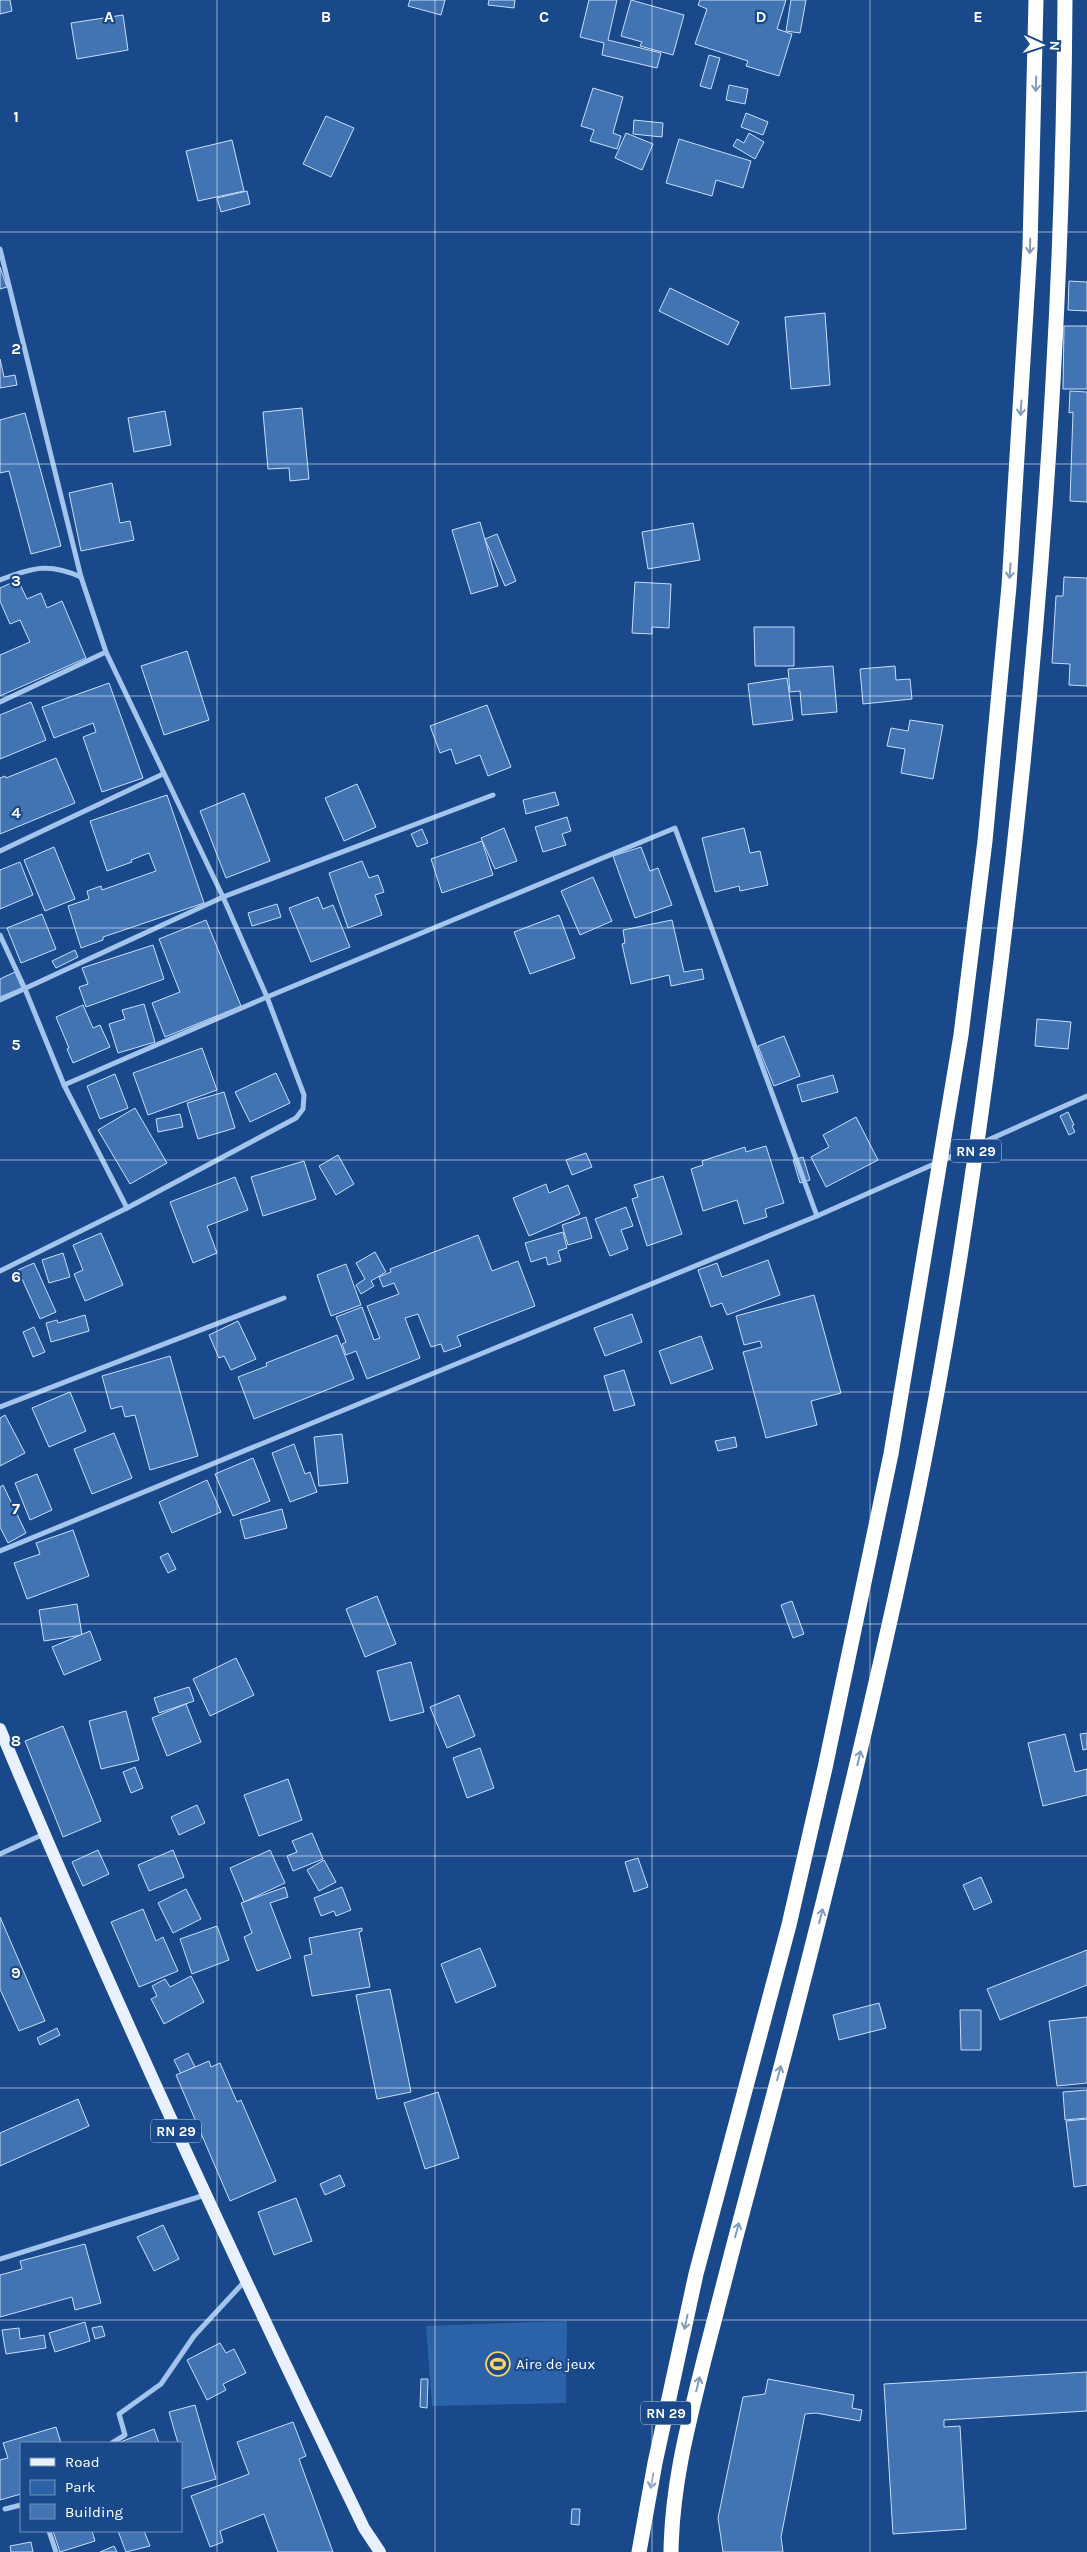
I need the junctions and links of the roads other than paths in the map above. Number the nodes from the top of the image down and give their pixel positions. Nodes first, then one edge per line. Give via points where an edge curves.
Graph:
1 (1036, 0) edge
2 (1065, 0) edge
3 (0, 250) edge
4 (81, 576) junction
5 (0, 580) edge
6 (106, 652) junction
7 (0, 702) edge
8 (163, 774) junction
9 (493, 795) dead end
10 (0, 851) edge
11 (223, 897) junction
12 (0, 935) edge
13 (25, 989) junction
14 (267, 997) junction
15 (0, 1000) edge
16 (64, 1086) junction
17 (1087, 1096) edge
18 (977, 1144) junction
19 (940, 1162) junction
20 (127, 1208) junction
21 (817, 1216) junction
22 (0, 1271) edge
23 (284, 1298) dead end
24 (0, 1407) edge
25 (0, 1551) edge
26 (0, 1729) edge
27 (44, 1834) junction
28 (0, 1854) edge
29 (205, 2195) junction
30 (0, 2259) edge
31 (245, 2282) junction
32 (114, 2442) edge
33 (20, 2505) edge
34 (5, 2509) dead end
35 (364, 2528) junction
36 (49, 2532) edge
37 (56, 2552) edge
38 (373, 2552) edge
39 (380, 2552) edge
40 (640, 2552) edge
41 (671, 2552) edge

1 -> 19 highway, RN 29 via 1030,247 1009,586 984,851 961,1035
2 - 18 highway, RN 29 via 1065,110 1048,480 1025,749
3 - 4 street
4 - 5 street via 48,567
4 - 6 street
6 - 7 street
6 - 8 street
8 - 10 street
8 - 11 street
9 - 11 street
11 - 13 street
11 - 14 street
12 - 13 street
13 - 15 street
13 - 16 street
14 - 16 street
14 - 20 street via 304,1095 303,1109 296,1118
14 - 21 street via 675,828
16 - 20 street
17 - 18 street
18 - 19 street
41 -> 18 highway, RN 29 via 678,2465 724,2278 841,1839 910,1533
19 - 21 street
19 -> 40 highway, RN 29 via 892,1454 825,1768 789,1926 696,2274 655,2462
20 - 22 street
21 - 25 street
23 - 24 street
26 - 27 main road, RN 29
27 - 28 street
27 - 29 main road, RN 29
29 - 30 street
29 - 31 main road, RN 29
31 - 32 street via 194,2336 161,2384 119,2414 125,2435
31 - 35 main road, RN 29
33 - 34 street
35 - 38 street
35 - 39 main road, RN 29
36 - 37 street

